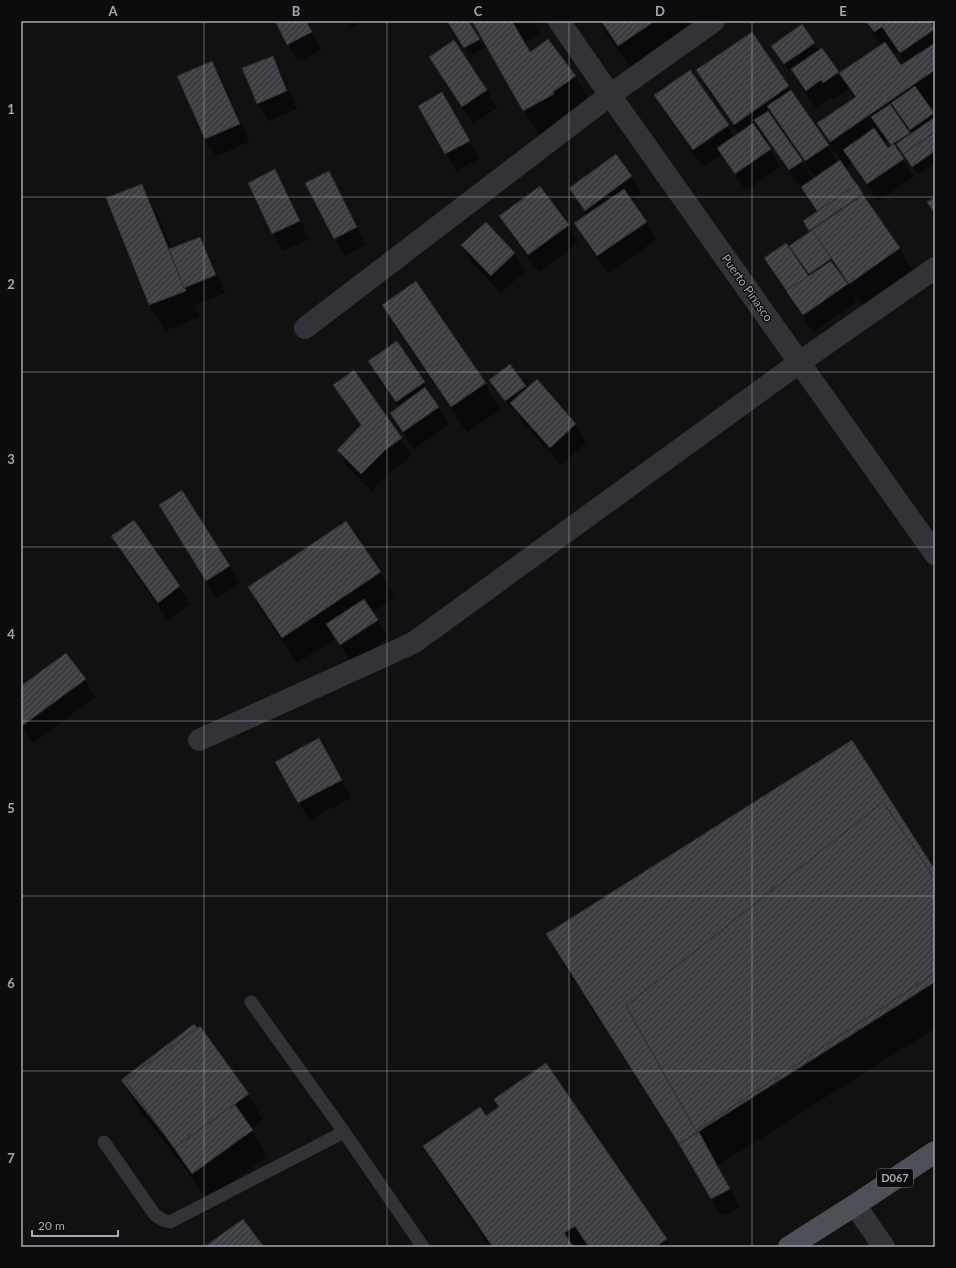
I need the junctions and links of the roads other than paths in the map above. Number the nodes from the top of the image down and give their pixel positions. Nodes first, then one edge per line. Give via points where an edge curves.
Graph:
1 (559, 21) edge
2 (714, 21) edge
3 (610, 95) junction
4 (935, 268) edge
5 (305, 328) dead end
6 (800, 362) junction
7 (935, 554) edge
8 (199, 740) dead end
9 (251, 1002) dead end
10 (344, 1132) junction
11 (104, 1142) dead end
12 (935, 1152) edge
13 (855, 1205) junction
14 (424, 1247) edge
15 (789, 1247) edge
16 (884, 1247) edge

1 - 3 street, Puerto Pinasco
2 - 3 street
3 - 5 street
3 - 6 street, Puerto Pinasco
4 - 6 street
6 - 7 street, Puerto Pinasco
6 - 8 street via 413,643
9 - 10 lane
10 - 11 lane via 170,1222 156,1215
10 - 14 lane
12 - 13 main road, D067
13 - 15 main road, D067
13 - 16 street

